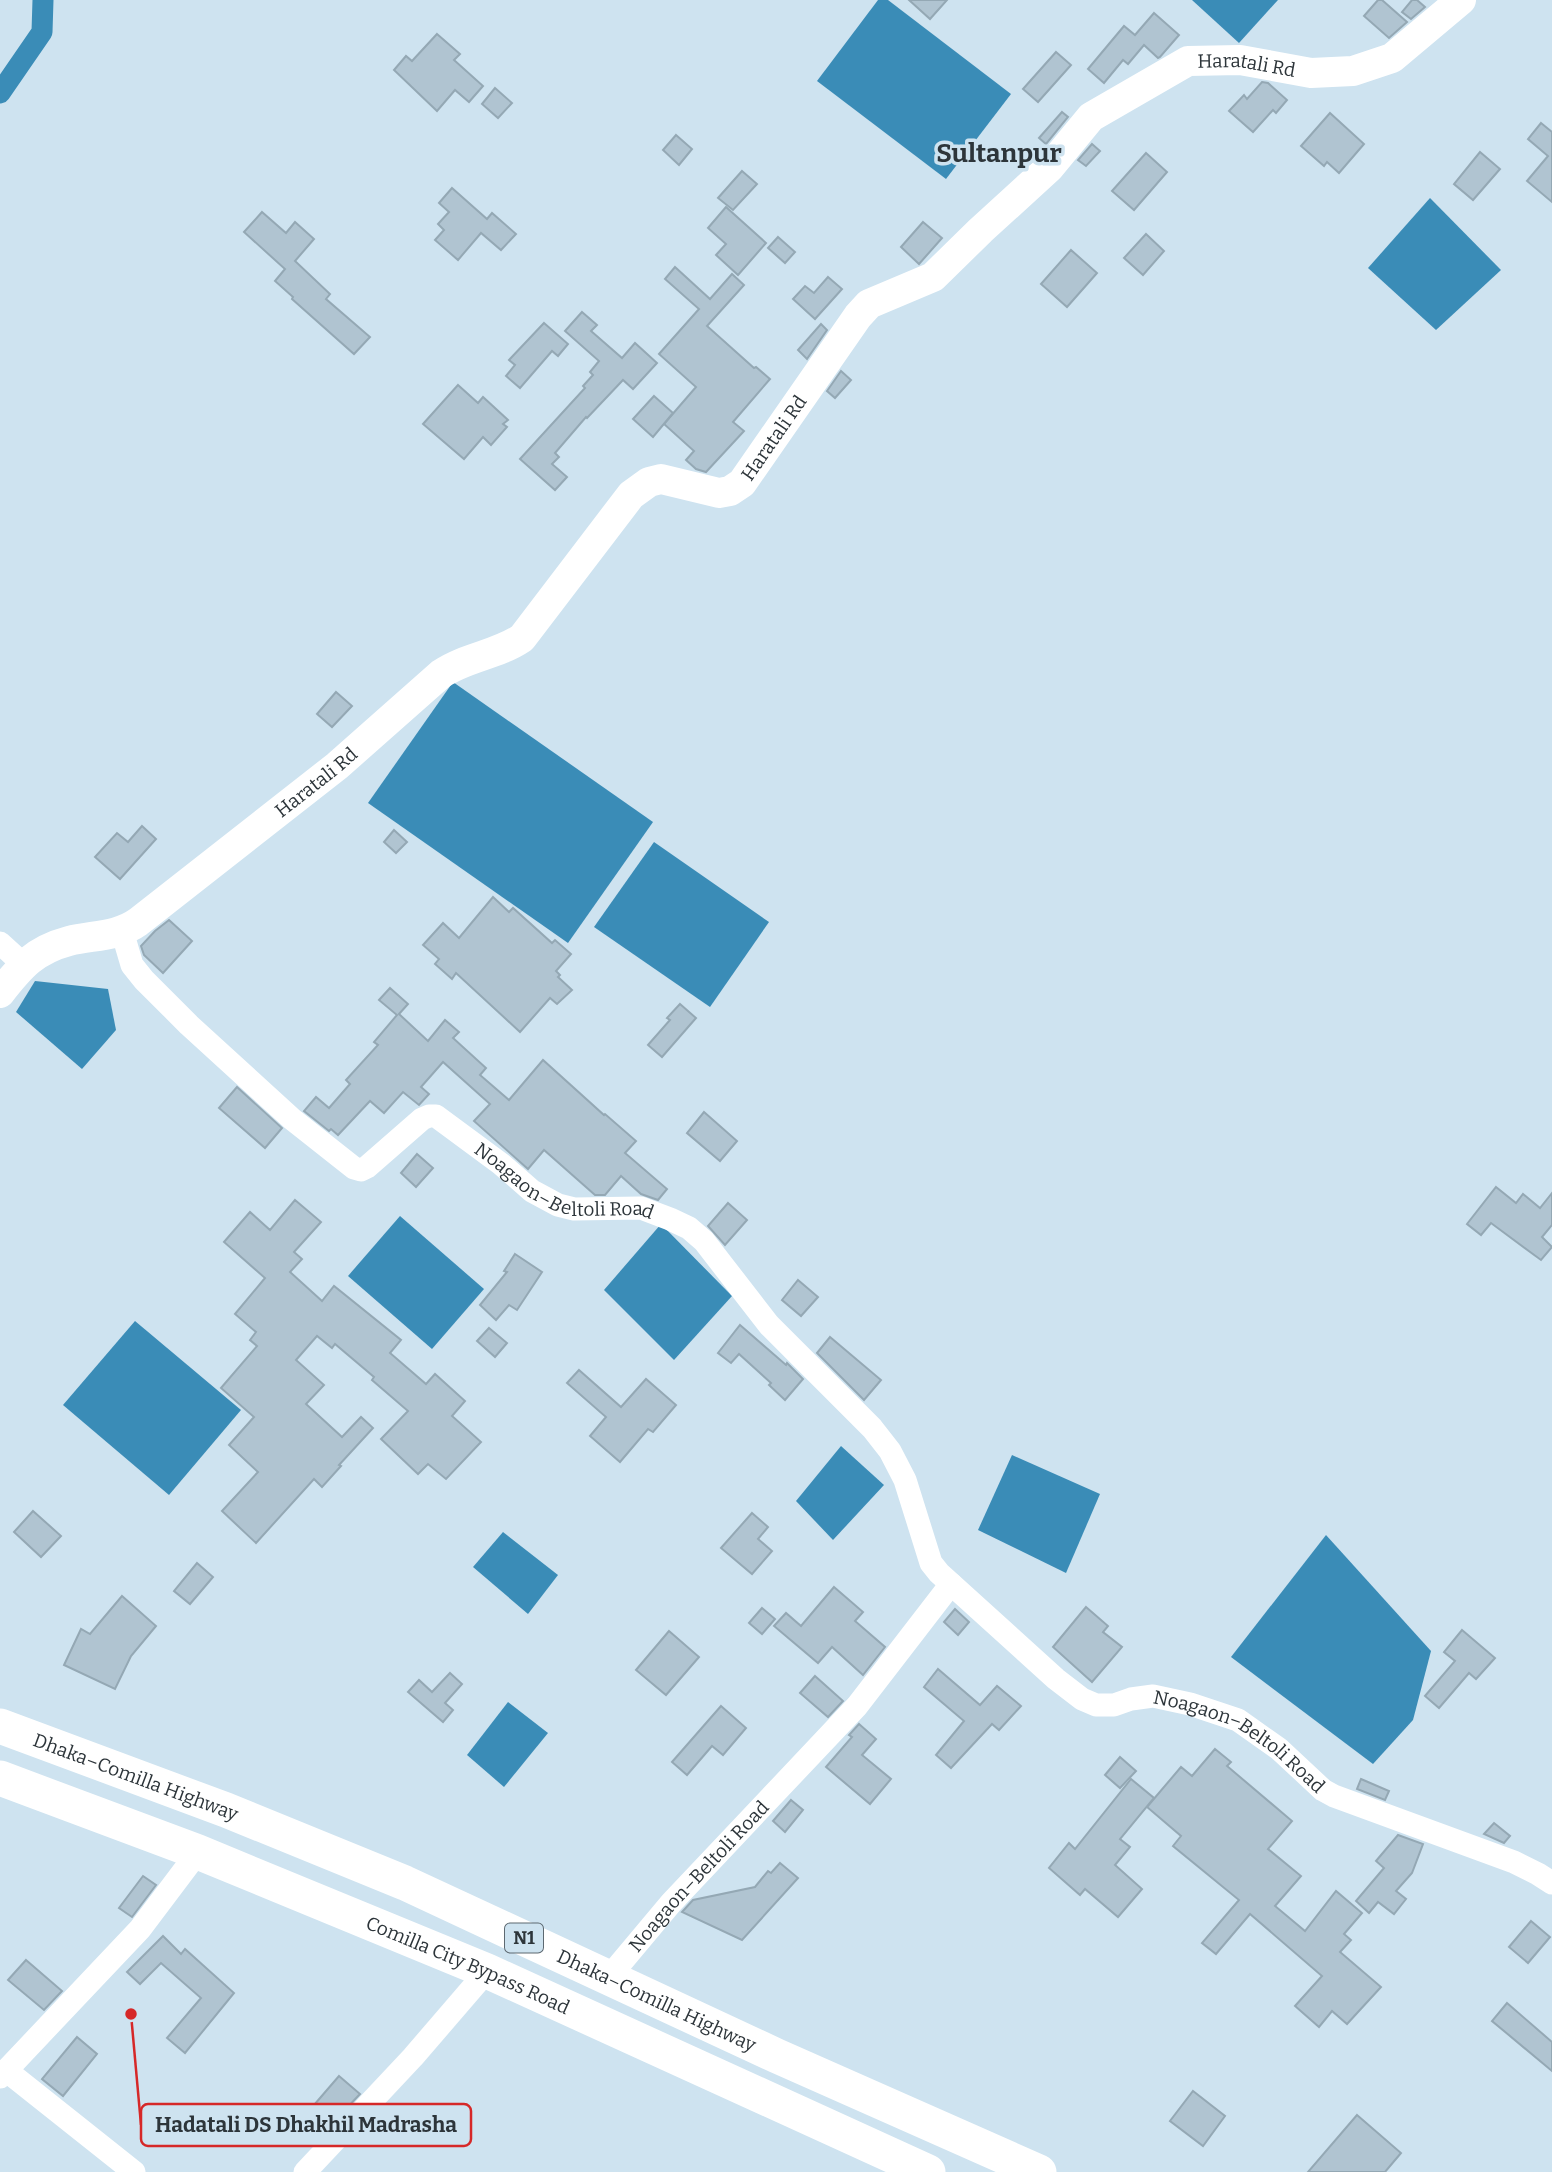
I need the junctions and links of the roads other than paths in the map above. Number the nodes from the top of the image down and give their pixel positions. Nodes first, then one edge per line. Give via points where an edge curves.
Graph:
1 (1461, 0) edge
2 (122, 931) junction
3 (0, 943) edge
4 (23, 964) junction
5 (0, 993) edge
6 (951, 1584) junction
7 (0, 1726) edge
8 (0, 1779) edge
9 (198, 1852) junction
10 (1552, 1883) edge
11 (487, 1971) junction
12 (609, 1977) junction
13 (3, 2074) edge
14 (134, 2172) edge
15 (305, 2172) edge
16 (928, 2172) edge
17 (1039, 2172) edge

1 - 2 main road, Haratali Rd via 1392,58 1353,71 1311,73 1240,60 1188,61 1091,117 1049,168 933,277 869,304 742,483 719,492 661,479 631,495 522,639 441,674 337,766
2 - 4 main road, Haratali Rd via 69,941
2 - 6 street, Noagaon–Beltoli Road via 132,965 144,980 292,1119 354,1168 368,1167 422,1119 436,1116 532,1191 558,1205 641,1208 688,1228 704,1241 769,1325 890,1451 905,1480 931,1563
3 - 4 street
4 - 5 main road, Haratali Rd
6 - 10 street, Noagaon–Beltoli Road via 1082,1699 1114,1705 1153,1696 1238,1720 1334,1796 1514,1862
6 - 12 street, Noagaon–Beltoli Road via 857,1706 671,1903
7 - 12 highway, Dhaka–Comilla Highway / N1 via 405,1883
8 - 9 highway, Comilla City Bypass Road / N1
9 - 11 highway, Comilla City Bypass Road / N1
9 - 13 street via 140,1929
11 - 15 street
11 - 16 highway, Comilla City Bypass Road / N1
12 - 17 highway, Dhaka–Comilla Highway / N1
13 - 14 street

